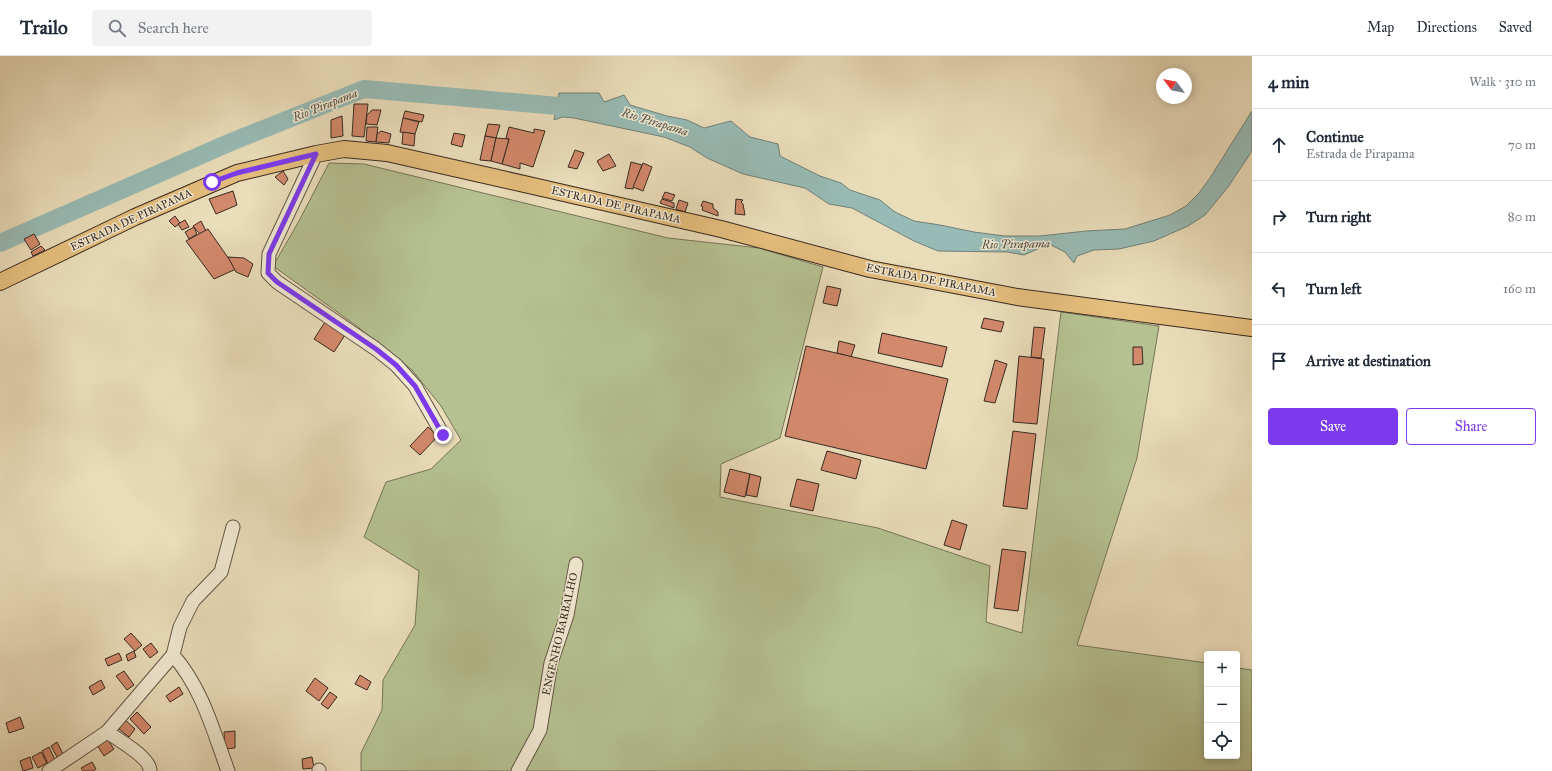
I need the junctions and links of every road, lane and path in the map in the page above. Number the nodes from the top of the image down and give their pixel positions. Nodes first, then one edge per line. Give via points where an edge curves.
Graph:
1 (316, 154) junction
2 (0, 282) edge
3 (1252, 328) edge
4 (443, 435) dead end
5 (233, 527) dead end
6 (576, 564) dead end
7 (173, 654) junction
8 (107, 732) junction
9 (50, 771) edge
10 (150, 771) edge
11 (228, 771) edge
12 (518, 771) edge

1 - 2 main road, ESTRADA DE PIRAPAMA via 237,173 212,182
1 - 3 main road, ESTRADA DE PIRAPAMA via 344,149 387,153 721,229 870,269 1018,296
1 - 4 street via 269,254 268,273 277,282 396,365 415,386
5 - 7 street via 221,572 193,601 180,627
6 - 12 street, ENGENHO BARBALHO via 567,615 551,663 540,730
7 - 8 street
7 - 11 street via 189,674 204,702
8 - 9 street
8 - 10 street via 145,759

